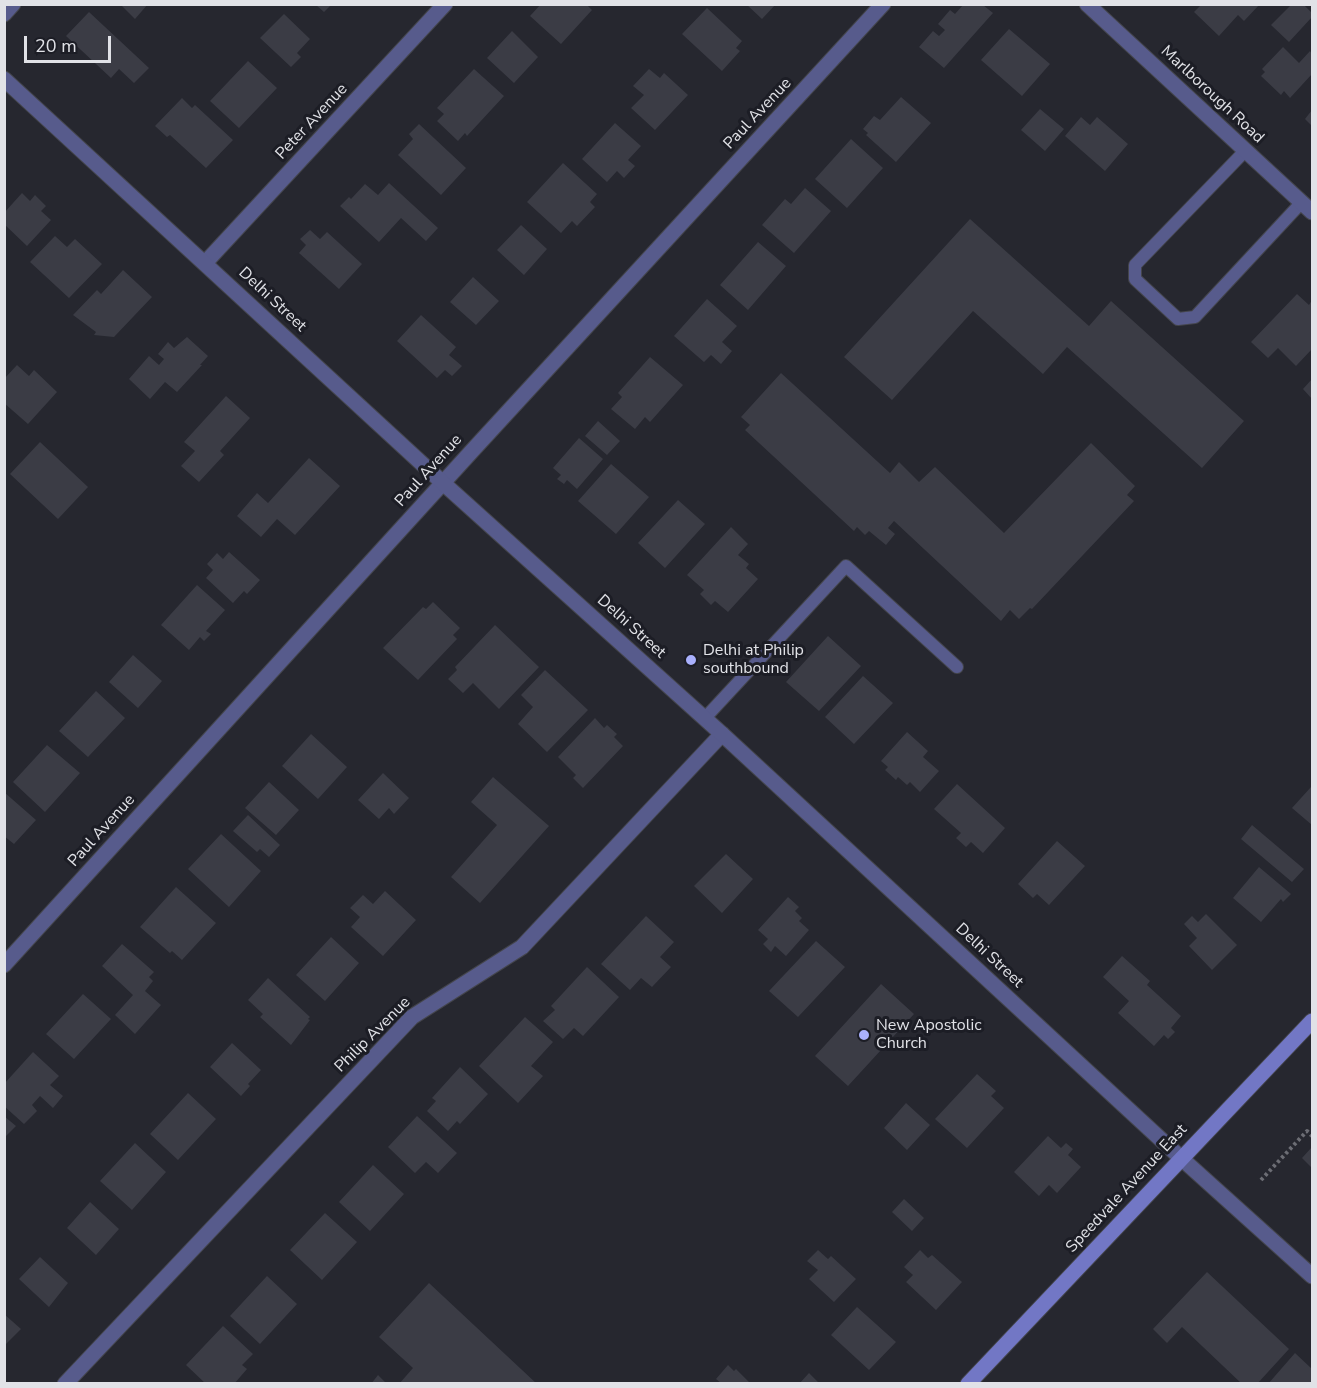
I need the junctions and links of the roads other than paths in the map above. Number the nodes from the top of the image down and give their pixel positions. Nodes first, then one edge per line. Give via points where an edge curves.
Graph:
1 (13, 4) edge
2 (445, 4) edge
3 (883, 4) edge
4 (1087, 4) edge
5 (4, 14) edge
6 (4, 79) edge
7 (1245, 151) junction
8 (1307, 207) edge
9 (205, 263) junction
10 (443, 483) junction
11 (957, 667) dead end
12 (705, 718) junction
13 (722, 734) junction
14 (4, 965) edge
15 (1312, 1021) edge
16 (1180, 1158) junction
17 (1312, 1276) edge
18 (65, 1383) edge
19 (968, 1383) edge

1 - 5 street
2 - 9 street, Peter Avenue
3 - 10 street, Paul Avenue
4 - 7 street, Marlborough Road
6 - 9 street, Delhi Street
7 - 8 street, Marlborough Road
7 - 8 lane via 1135,265 1136,279 1178,319 1195,317
9 - 10 street, Delhi Street
10 - 12 street, Delhi Street
10 - 14 street, Paul Avenue
11 - 12 lane via 846,566
12 - 13 street, Delhi Street
13 - 16 street, Delhi Street
13 - 18 street, Philip Avenue via 522,946 412,1017
15 - 16 main road, Speedvale Avenue East
16 - 17 street, Delhi Street
16 - 19 main road, Speedvale Avenue East

